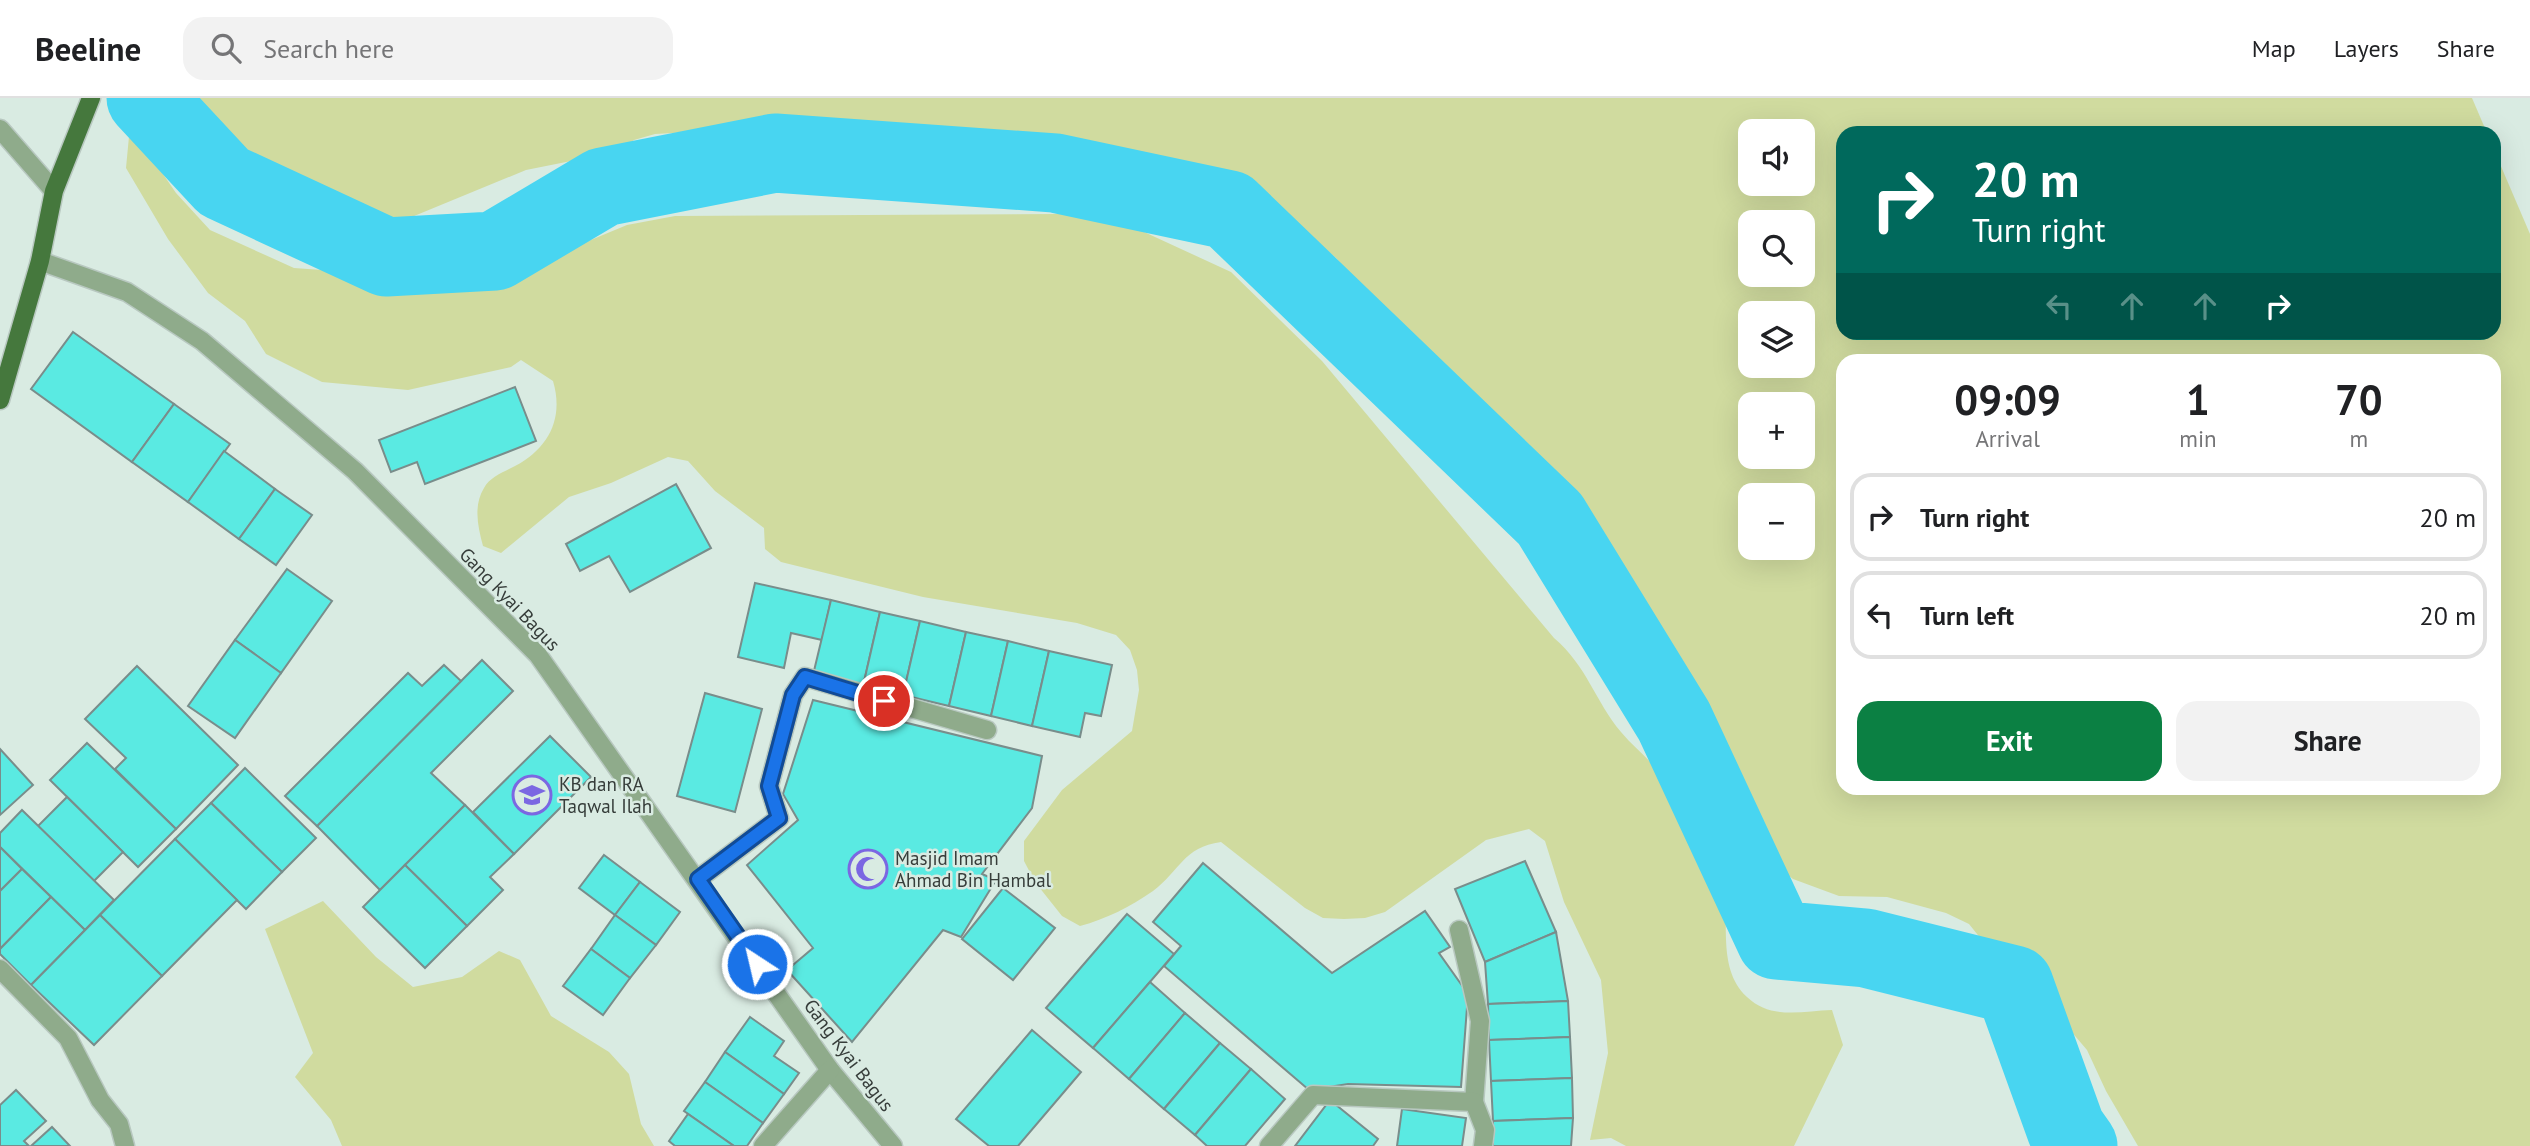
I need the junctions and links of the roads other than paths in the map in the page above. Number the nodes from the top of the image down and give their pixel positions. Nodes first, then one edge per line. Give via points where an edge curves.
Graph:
1 (88, 105) edge
2 (0, 129) edge
3 (54, 191) junction
4 (40, 261) junction
5 (0, 400) edge
6 (986, 730) dead end
7 (698, 879) junction
8 (1459, 930) dead end
9 (0, 969) edge
10 (830, 1070) junction
11 (1474, 1102) junction
12 (125, 1146) edge
13 (763, 1146) edge
14 (894, 1146) edge
15 (1269, 1146) edge
16 (1483, 1146) edge

1 - 3 main road
2 - 3 street
3 - 4 main road
4 - 5 main road
4 - 7 street, Gang Kyai Bagus via 127,292 202,341 355,471 538,655
6 - 7 street via 805,677 793,695 769,786 779,818
7 - 10 street, Gang Kyai Bagus
8 - 11 street via 1480,1021
9 - 12 street via 68,1038 118,1124
10 - 13 street
10 - 14 street, Gang Kyai Bagus
11 - 15 street via 1312,1095
11 - 16 street via 1485,1130

